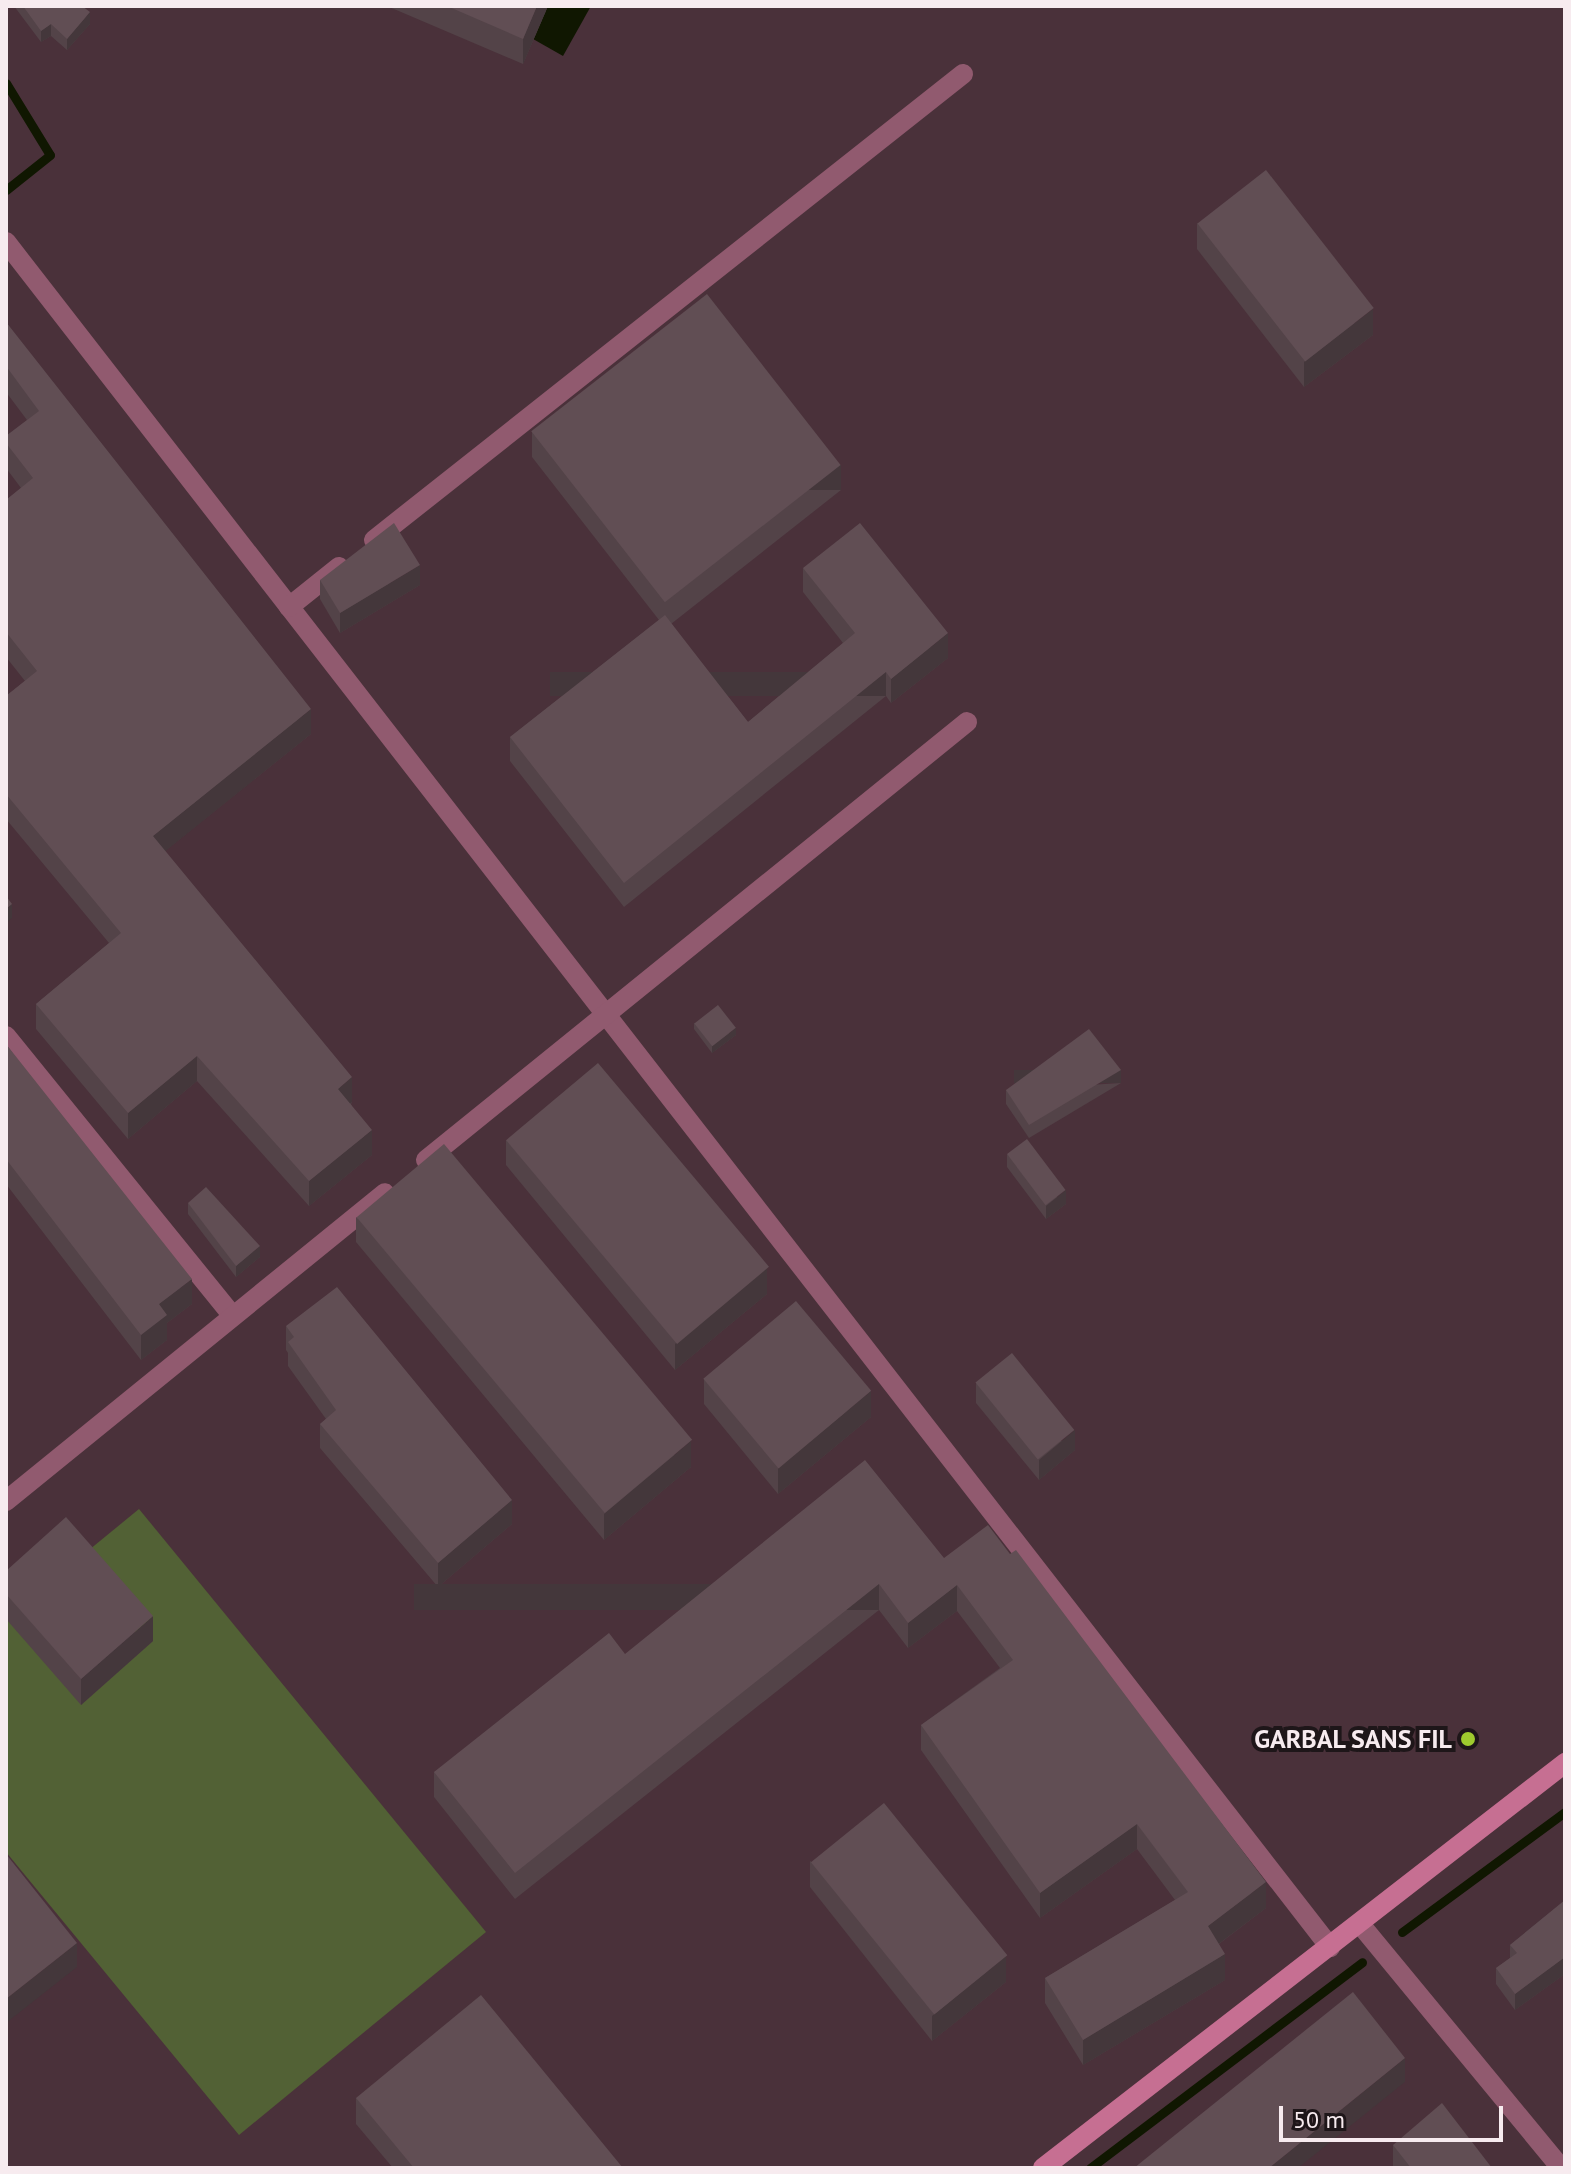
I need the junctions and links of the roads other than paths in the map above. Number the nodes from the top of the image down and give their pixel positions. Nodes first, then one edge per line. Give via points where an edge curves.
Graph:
1 (963, 74) dead end
2 (6, 242) edge
3 (289, 607) junction
4 (967, 722) dead end
5 (605, 1014) junction
6 (6, 1036) edge
7 (233, 1316) junction
8 (6, 1501) edge
9 (1565, 1763) edge
10 (1360, 1924) junction
11 (1330, 1947) junction
12 (1043, 2168) edge
13 (1561, 2168) edge

1 - 3 street
2 - 3 street
3 - 5 street
4 - 5 street
5 - 7 street
5 - 11 street
6 - 7 street
7 - 8 street
9 - 10 street
10 - 11 street
10 - 13 street
11 - 12 street

